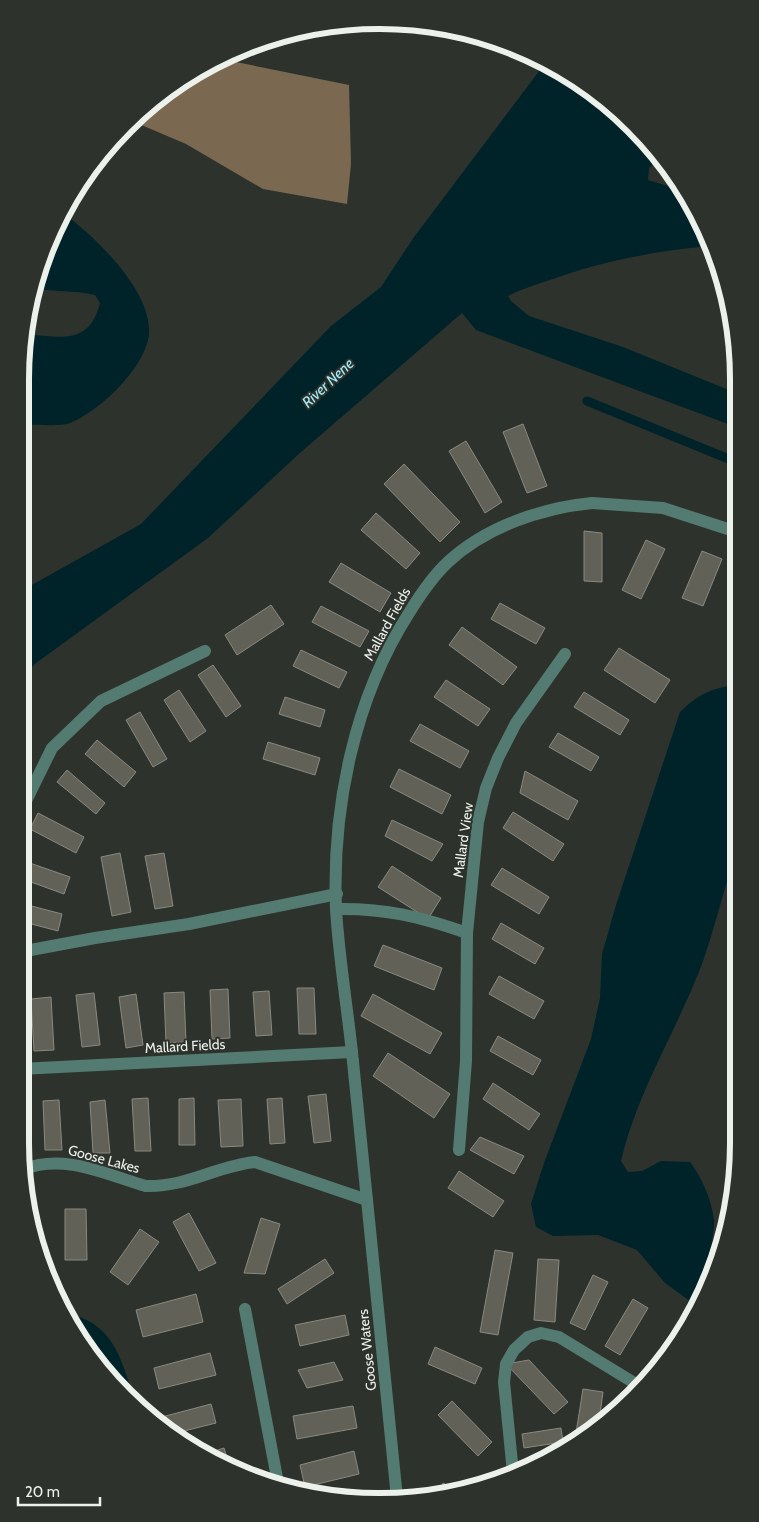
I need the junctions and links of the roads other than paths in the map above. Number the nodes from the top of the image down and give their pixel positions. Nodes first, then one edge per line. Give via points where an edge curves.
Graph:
1 (730, 530) edge
2 (205, 651) dead end
3 (565, 654) dead end
4 (29, 794) edge
5 (337, 894) junction
6 (336, 909) junction
7 (467, 933) junction
8 (29, 950) edge
9 (353, 1057) junction
10 (29, 1069) edge
11 (459, 1150) dead end
12 (30, 1167) edge
13 (367, 1200) junction
14 (245, 1309) dead end
15 (635, 1383) edge
16 (512, 1468) edge
17 (277, 1478) edge
18 (396, 1492) edge

1 - 5 street, Mallard Fields via 663,508 592,503 560,506 479,539 448,562 427,585 379,665 355,738 341,806
2 - 4 street via 101,701 52,748
3 - 7 street, Mallard View via 516,723 486,788 478,822
5 - 6 street, Mallard Fields
5 - 8 street via 189,924
6 - 7 street via 372,908 428,919
6 - 9 street, Mallard Fields
7 - 11 street, Mallard View via 466,1061
9 - 10 street, Mallard Fields
9 - 13 street, Goose Waters
12 - 13 street, Goose Lakes via 52,1162 70,1163 146,1186 178,1184 242,1163 255,1162
13 - 18 street, Goose Waters
14 - 17 street
15 - 16 street via 559,1337 541,1333 528,1337 514,1350 506,1364 504,1382

